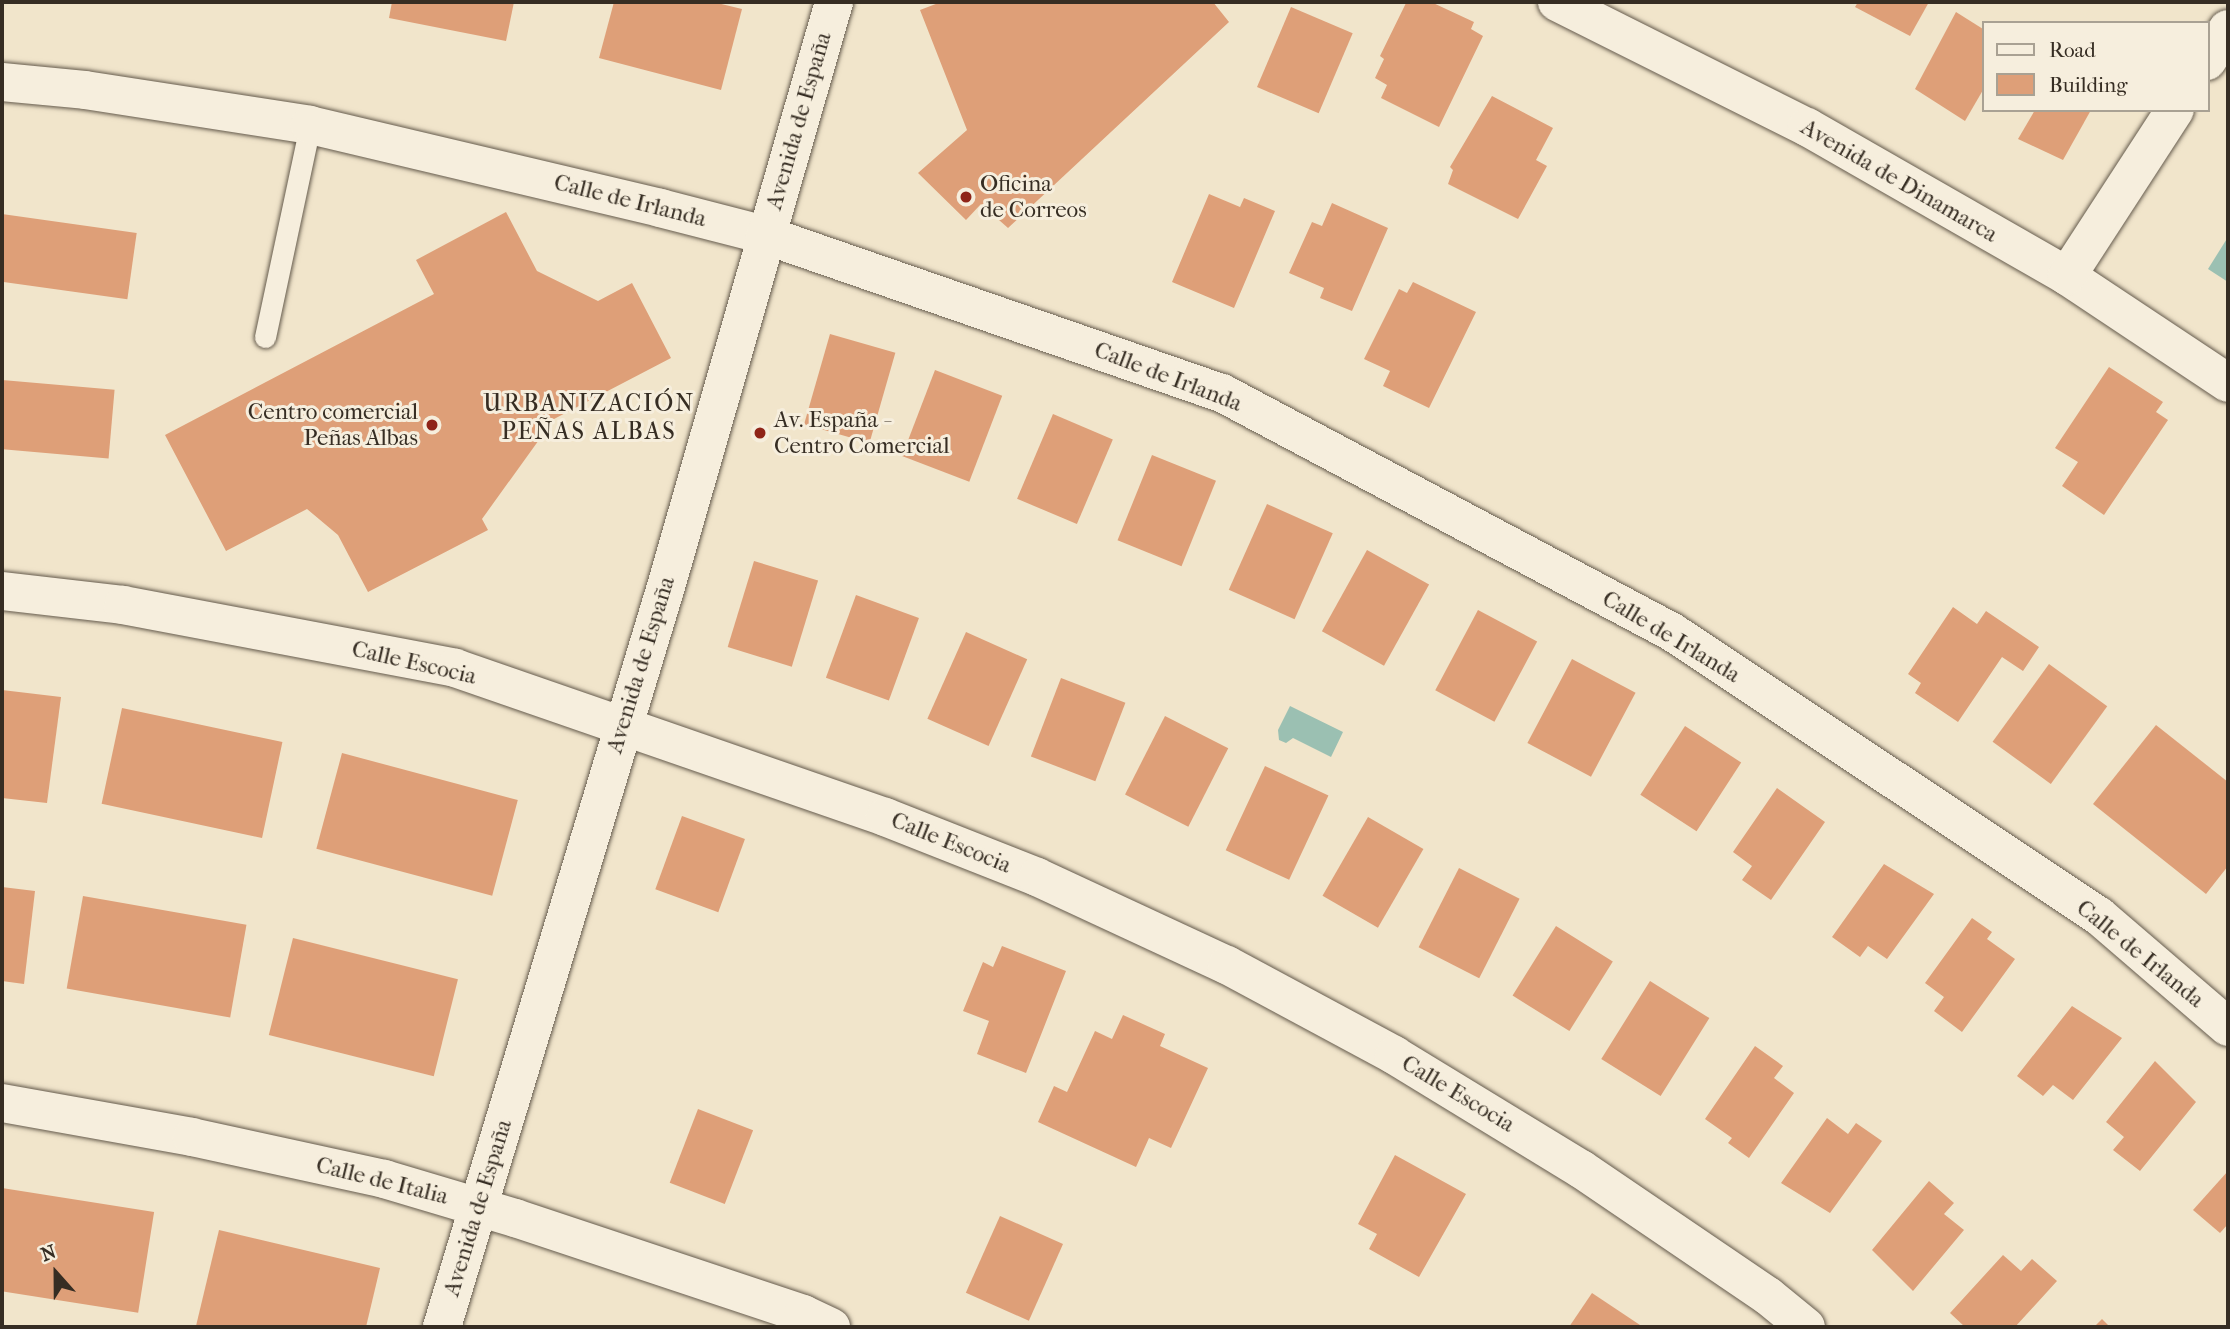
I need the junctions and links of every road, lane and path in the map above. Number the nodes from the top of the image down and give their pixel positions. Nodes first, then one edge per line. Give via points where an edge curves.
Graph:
1 (834, 2) edge
2 (1557, 2) edge
3 (2228, 29) edge
4 (2209, 58) edge
5 (2, 82) edge
6 (2174, 112) edge
7 (310, 125) junction
8 (765, 235) junction
9 (2067, 276) junction
10 (265, 337) dead end
11 (2228, 383) edge
12 (2, 591) edge
13 (623, 724) junction
14 (2228, 1027) edge
15 (2, 1103) edge
16 (479, 1207) junction
17 (442, 1327) edge
18 (831, 1327) edge
19 (1806, 1327) edge

1 - 8 street, Avenida de España
2 - 9 street, Avenida de Dinamarca via 1807,127
3 - 4 street
5 - 7 street, Calle de Irlanda via 86,90
6 - 9 street
7 - 8 street, Calle de Irlanda
7 - 10 lane
8 - 13 street, Avenida de España
8 - 14 street, Calle de Irlanda via 1222,393 1672,632 2099,916
9 - 11 street, Avenida de Dinamarca
12 - 13 street, Calle Escocia via 123,605 455,668
13 - 16 street, Avenida de España
13 - 19 street, Calle Escocia via 1012,867 1227,965 1394,1055 1581,1168
15 - 16 street, Calle de Italia via 204,1139 384,1179
16 - 17 street, Avenida de España
16 - 18 street, Calle de Italia

